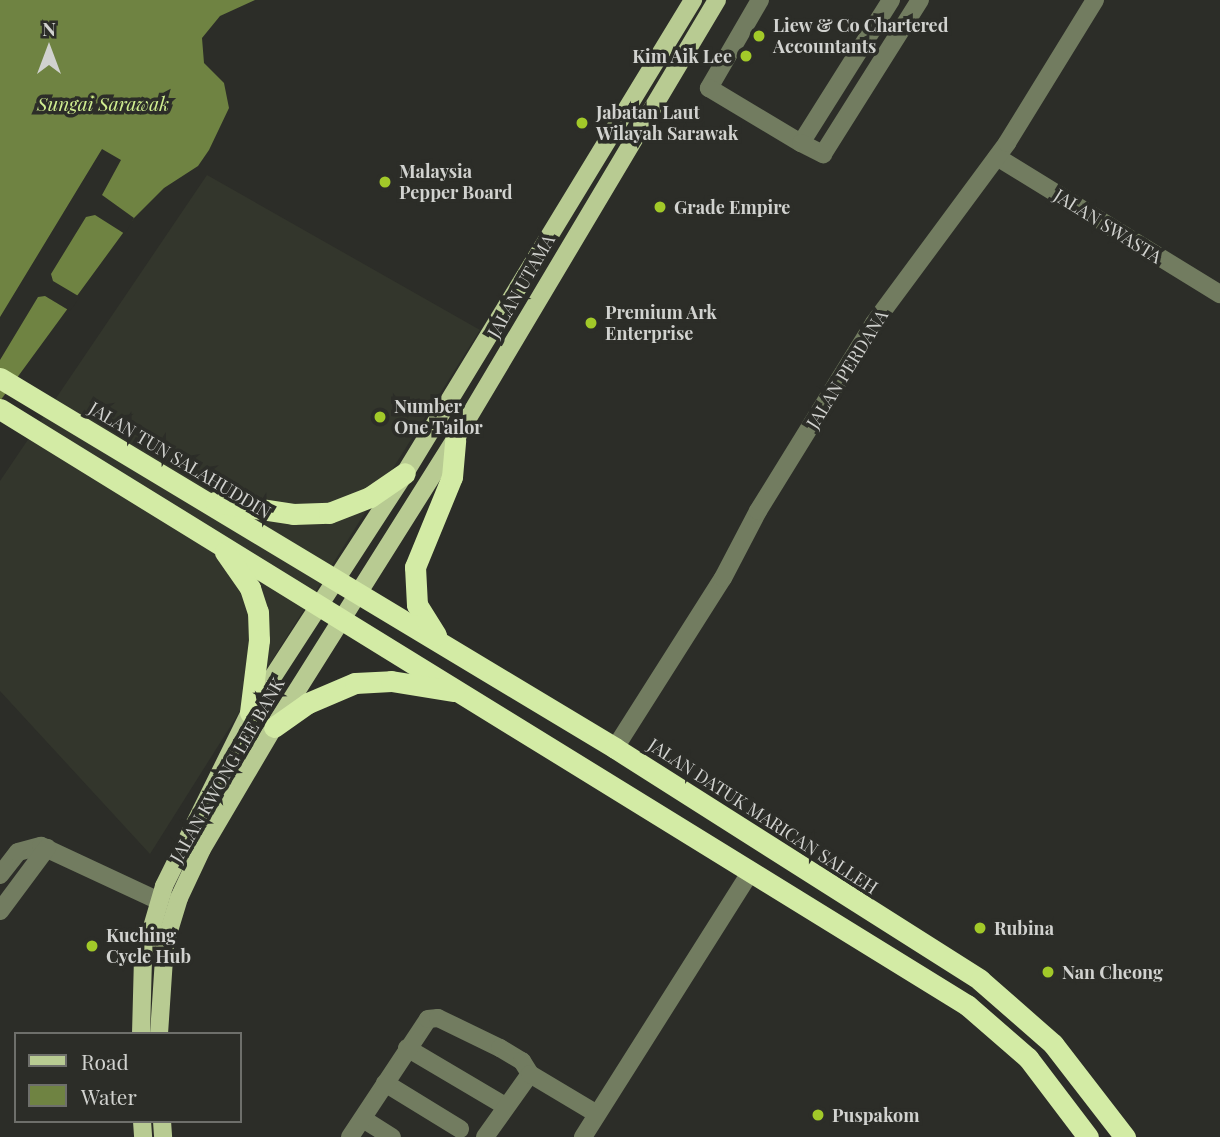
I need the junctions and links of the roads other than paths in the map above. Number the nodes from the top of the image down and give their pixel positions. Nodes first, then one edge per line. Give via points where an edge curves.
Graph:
1 (693, 0) edge
2 (717, 0) edge
3 (760, 0) edge
4 (891, 0) edge
5 (920, 0) edge
6 (1096, 0) edge
7 (855, 57) junction
8 (876, 72) junction
9 (801, 144) junction
10 (997, 157) junction
11 (1220, 294) edge
12 (0, 378) edge
13 (0, 410) edge
14 (455, 440) junction
15 (405, 473) junction
16 (206, 501) junction
17 (221, 546) junction
18 (338, 579) junction
19 (360, 592) junction
20 (321, 605) junction
21 (343, 618) junction
22 (449, 648) junction
23 (466, 694) junction
24 (250, 712) junction
25 (274, 727) junction
26 (615, 748) junction
27 (47, 848) junction
28 (750, 873) junction
29 (0, 875) edge
30 (159, 901) junction
31 (0, 911) edge
32 (141, 1032) edge
33 (159, 1032) edge
34 (407, 1048) junction
35 (530, 1074) junction
36 (385, 1083) junction
37 (505, 1106) junction
38 (597, 1114) junction
39 (363, 1119) junction
40 (460, 1129) dead end
41 (1086, 1135) edge
42 (350, 1137) edge
43 (393, 1137) edge
44 (485, 1137) edge
45 (583, 1137) edge
46 (1125, 1137) edge

1 - 15 main road, JALAN UTAMA
2 - 14 main road, JALAN UTAMA
3 - 9 street via 709,88
4 - 7 street
5 - 8 street
6 - 10 street, JALAN PERDANA
7 - 8 street
7 - 9 street
8 - 9 street via 823,155
10 - 11 street, JALAN SWASTA
10 - 26 street, JALAN PERDANA via 874,323 758,511 723,578
12 - 16 highway, JALAN TUN SALAHUDDIN
13 - 17 highway
14 - 19 main road, JALAN UTAMA
14 - 22 highway via 452,477 419,553 414,579 423,617
15 - 16 highway via 370,497 329,513 293,514
15 - 18 main road, JALAN UTAMA
16 - 18 highway, JALAN TUN SALAHUDDIN
17 - 20 highway
17 - 24 highway via 250,588 258,612
18 - 19 highway, JALAN DATUK MARICAN SALLEH
18 - 20 main road, JALAN KWONG LEE BANK
19 - 21 main road, JALAN KWONG LEE BANK
19 - 22 highway, JALAN DATUK MARICAN SALLEH
20 - 21 highway
20 - 24 main road, JALAN KWONG LEE BANK
21 - 23 highway
21 - 25 main road, JALAN KWONG LEE BANK
22 - 26 highway, JALAN DATUK MARICAN SALLEH
23 - 25 highway via 373,680 337,688
23 - 28 highway
24 - 30 main road, JALAN KWONG LEE BANK via 209,789
25 - 33 main road, JALAN KWONG LEE BANK via 179,898 161,968
26 - 46 highway, JALAN DATUK MARICAN SALLEH via 980,980 1053,1044
27 - 29 street via 28,846
27 - 30 street
27 - 31 street
28 - 38 street
28 - 41 highway via 967,1005 1028,1058
30 - 32 main road, JALAN KWONG LEE BANK via 143,958
34 - 35 street via 421,1025 438,1018 522,1061
34 - 36 street
34 - 37 street
35 - 37 street
35 - 38 street
36 - 39 street
36 - 40 street
37 - 44 street
38 - 45 street
39 - 42 street
39 - 43 street

